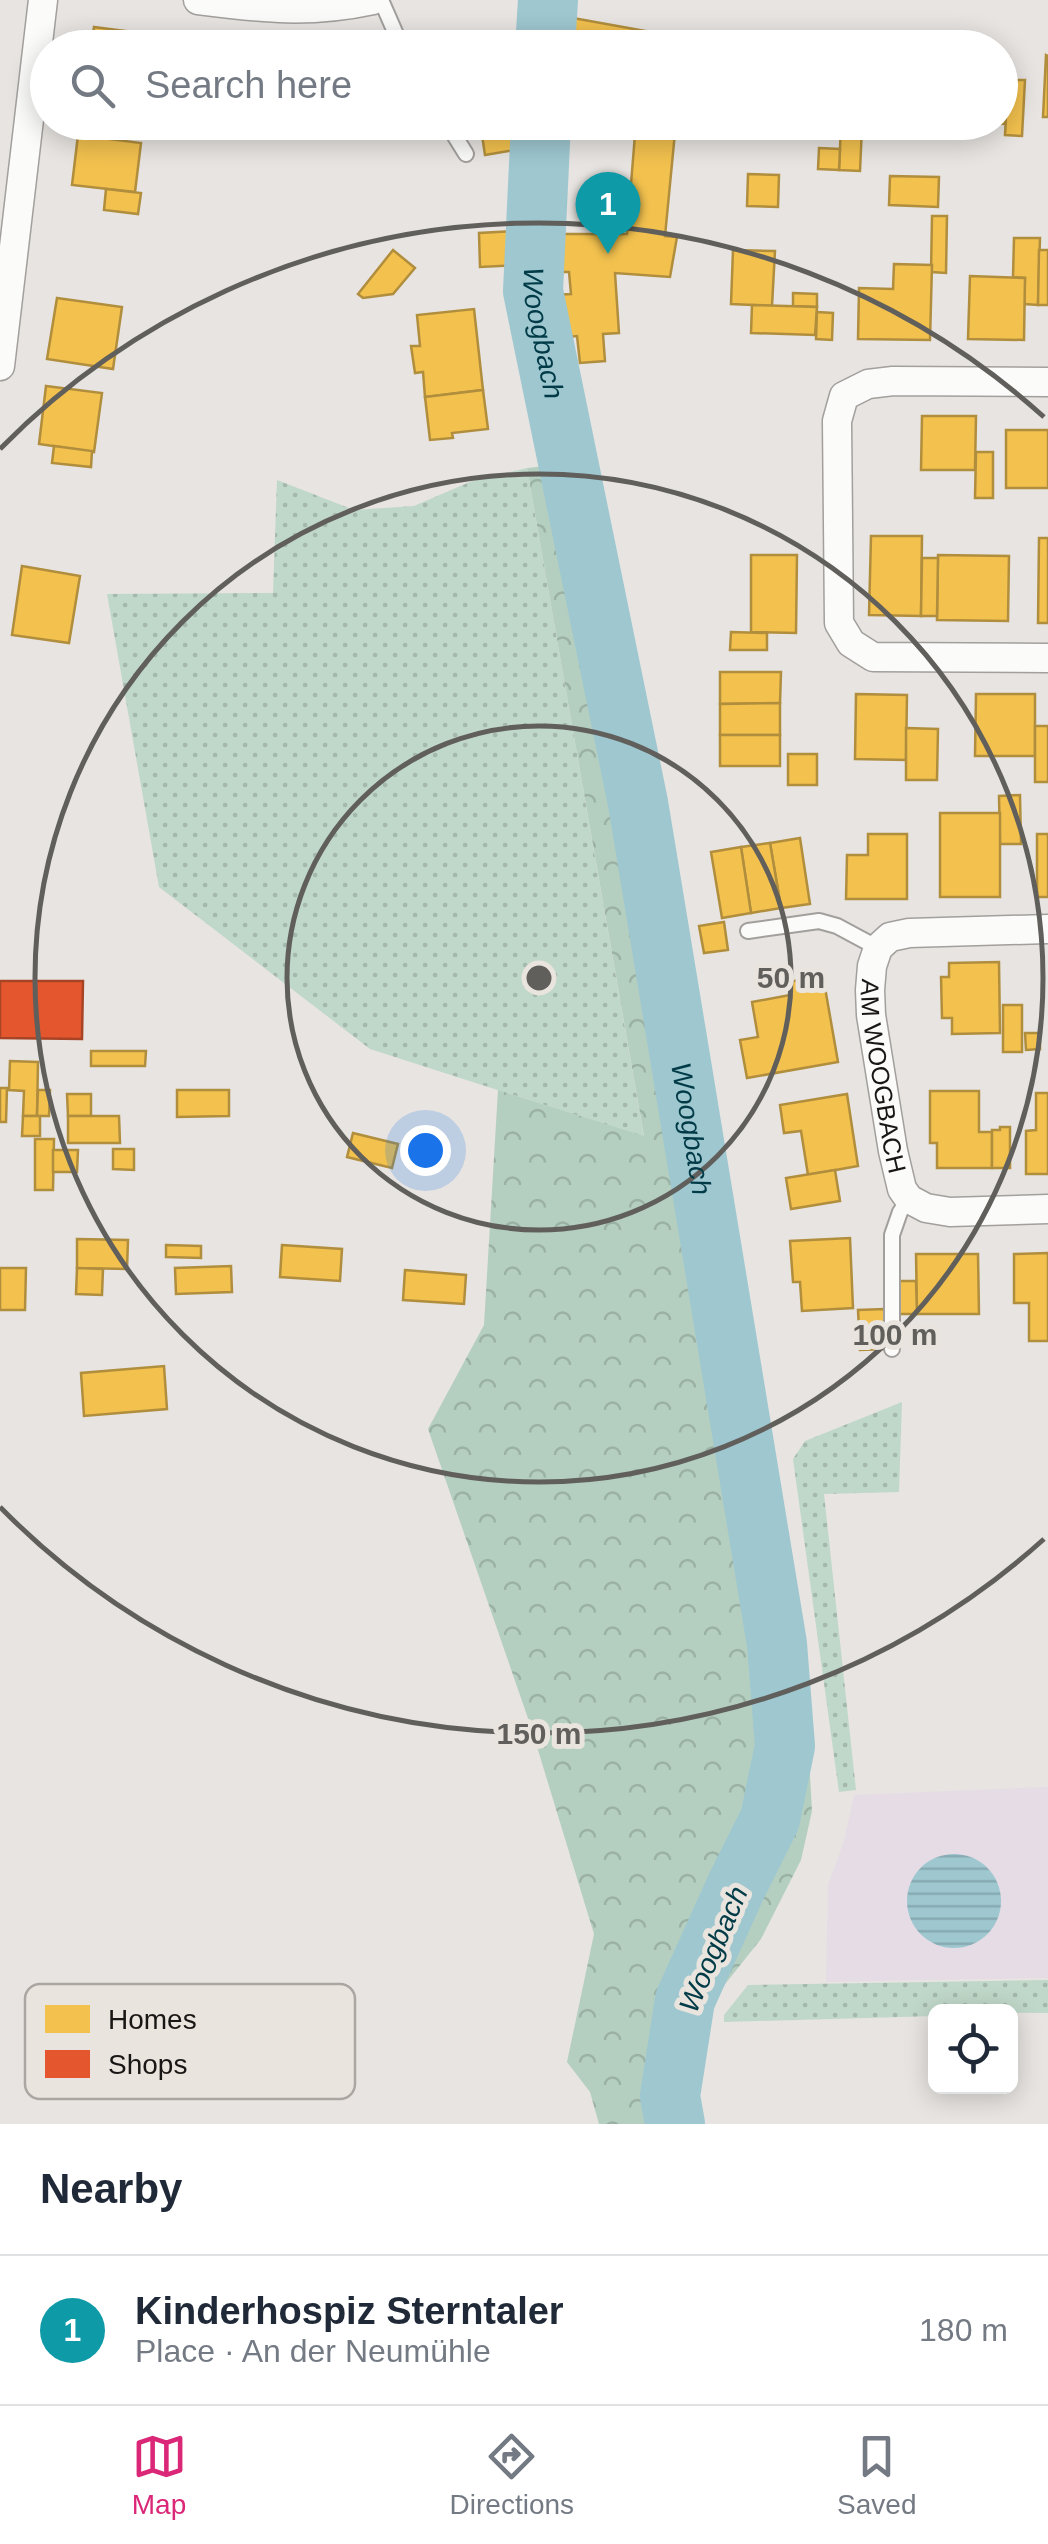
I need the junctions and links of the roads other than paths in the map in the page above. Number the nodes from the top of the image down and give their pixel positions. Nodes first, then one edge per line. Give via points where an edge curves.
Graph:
1 (43, 0) edge
2 (198, 0) edge
3 (372, 0) edge
4 (381, 0) edge
5 (39, 30) edge
6 (394, 30) edge
7 (30, 90) edge
8 (457, 140) edge
9 (466, 154) dead end
10 (7, 249) edge
11 (0, 366) edge
12 (1048, 382) edge
13 (1048, 658) edge
14 (1048, 928) edge
15 (748, 931) dead end
16 (878, 948) junction
17 (908, 1199) junction
18 (1048, 1210) edge
19 (892, 1349) dead end

1 - 5 street
2 - 3 street via 297,10
4 - 6 lane
7 - 10 street
8 - 9 lane
10 - 11 street
12 - 13 street via 868,384 844,396 836,421 839,624 851,643 874,657
14 - 16 street, AM WOOGBACH via 910,934
15 - 16 lane via 819,921
16 - 17 street, AM WOOGBACH via 871,1015 893,1151
17 - 18 street via 950,1212
17 - 19 lane via 892,1236

